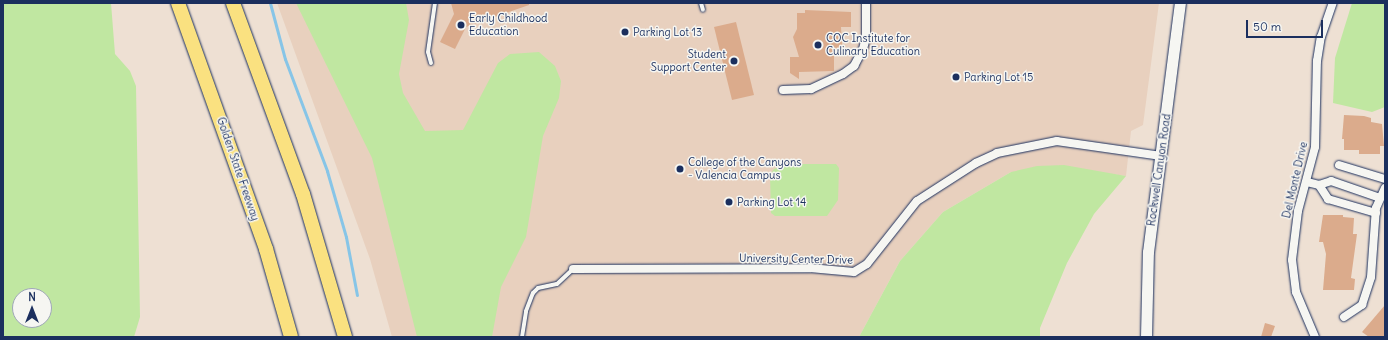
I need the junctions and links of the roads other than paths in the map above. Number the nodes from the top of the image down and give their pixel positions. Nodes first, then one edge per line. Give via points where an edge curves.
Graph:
1 (178, 3) edge
2 (233, 3) edge
3 (435, 3) edge
4 (701, 3) edge
5 (866, 3) edge
6 (1180, 3) edge
7 (1333, 3) edge
8 (703, 10) dead end
9 (431, 63) dead end
10 (783, 90) dead end
11 (1161, 156) junction
12 (1339, 165) dead end
13 (1385, 179) edge
14 (1307, 182) junction
15 (1319, 185) junction
16 (1385, 188) edge
17 (1380, 198) junction
18 (1376, 213) junction
19 (573, 269) joint
20 (1344, 317) dead end
21 (291, 337) edge
22 (345, 337) edge
23 (522, 337) edge
24 (1146, 337) edge
25 (1315, 337) edge

1 - 21 highway, Golden State Freeway via 266,249
2 - 22 highway via 303,194
3 - 9 lane via 428,52
4 - 8 lane
5 - 10 street via 864,49 854,66 810,89
6 - 11 street, Rockwell Canyon Road
7 - 14 street, Del Monte Drive via 1321,37 1317,61 1315,147
11 - 19 street, University Center Drive via 1057,141 997,153 976,163 917,201 867,264 854,272 810,268
11 - 24 street, Rockwell Canyon Road via 1148,252
12 - 13 street
14 - 15 street
14 - 25 street, Del Monte Drive via 1298,211 1292,260 1296,292
15 - 17 street via 1332,181
15 - 18 street via 1328,199
16 - 17 street
17 - 18 street
18 - 20 street via 1371,277 1362,305
19 - 23 lane via 557,284 538,288 533,293 526,311

